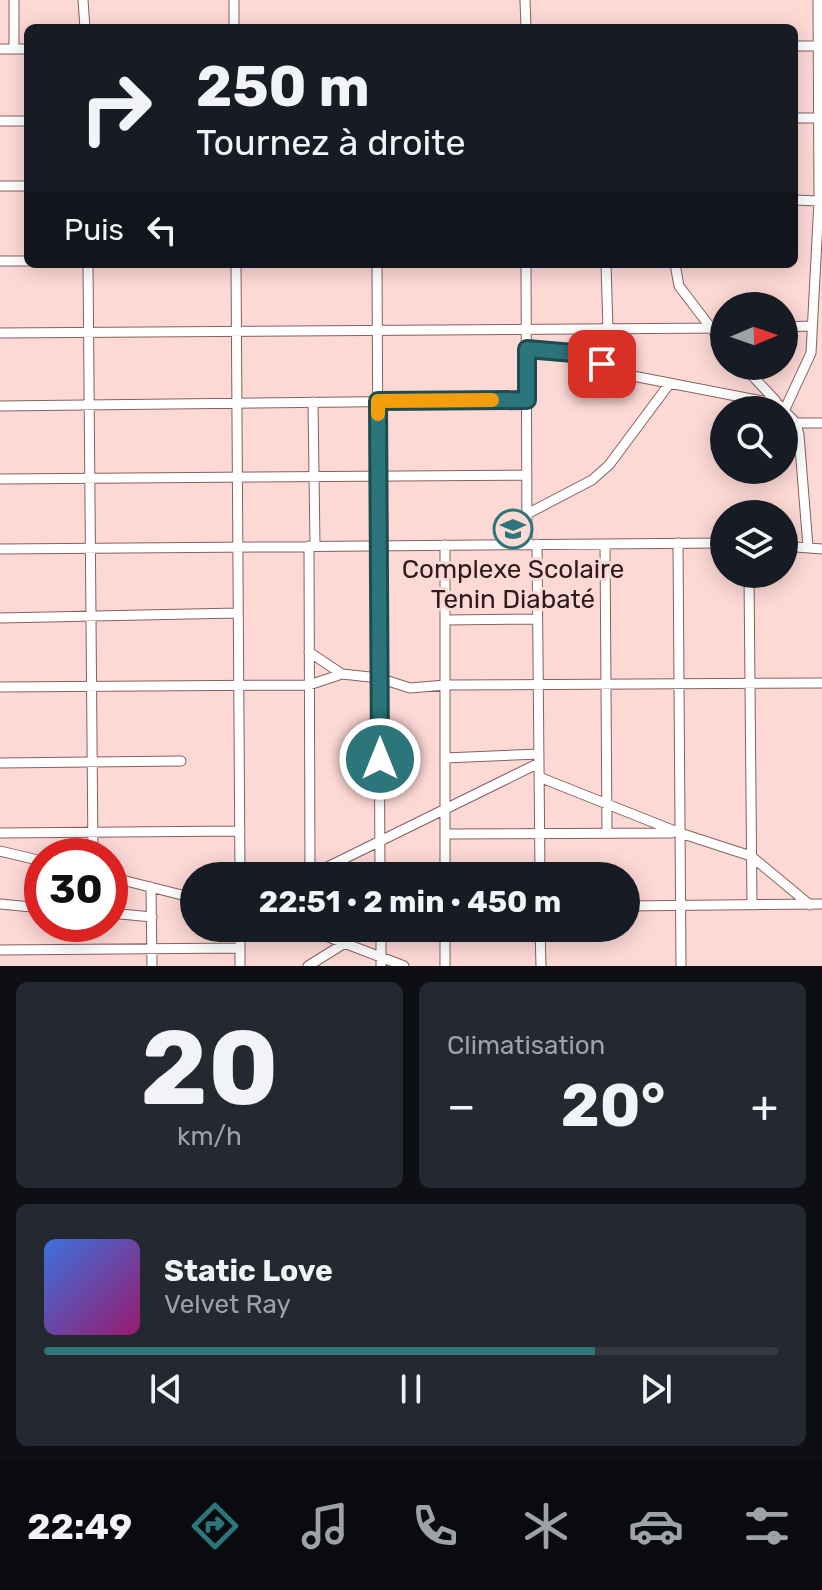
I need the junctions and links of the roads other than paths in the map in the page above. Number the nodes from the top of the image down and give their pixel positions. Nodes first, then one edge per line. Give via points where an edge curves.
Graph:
1 (14, 0) edge
2 (83, 0) edge
3 (234, 0) edge
4 (525, 0) edge
5 (818, 0) edge
6 (85, 24) edge
7 (234, 24) edge
8 (526, 24) edge
9 (798, 46) edge
10 (818, 46) junction
11 (0, 49) edge
12 (14, 49) junction
13 (24, 49) edge
14 (798, 118) edge
15 (819, 118) junction
16 (0, 121) edge
17 (24, 121) edge
18 (0, 186) edge
19 (24, 186) edge
20 (821, 188) edge
21 (798, 200) edge
22 (819, 201) junction
23 (0, 261) edge
24 (24, 261) edge
25 (88, 268) edge
26 (236, 268) edge
27 (377, 268) edge
28 (526, 268) edge
29 (606, 268) edge
30 (676, 268) edge
31 (798, 326) edge
32 (810, 326) junction
33 (709, 329) joint
34 (527, 330) junction
35 (608, 330) junction
36 (237, 331) junction
37 (378, 331) junction
38 (88, 332) junction
39 (0, 333) edge
40 (527, 349) junction
41 (811, 353) junction
42 (822, 353) edge
43 (757, 380) edge
44 (670, 383) junction
45 (733, 396) edge
46 (772, 396) edge
47 (787, 396) edge
48 (527, 400) junction
49 (378, 401) junction
50 (313, 402) junction
51 (237, 403) junction
52 (89, 405) junction
53 (0, 406) edge
54 (798, 423) edge
55 (822, 423) edge
56 (798, 444) edge
57 (527, 475) junction
58 (378, 476) junction
59 (238, 477) junction
60 (314, 477) junction
61 (90, 478) junction
62 (0, 479) edge
63 (527, 514) junction
64 (678, 543) junction
65 (710, 543) edge
66 (532, 544) junction
67 (605, 544) junction
68 (445, 545) junction
69 (312, 546) junction
70 (379, 546) junction
71 (90, 547) junction
72 (238, 547) junction
73 (798, 547) edge
74 (808, 547) junction
75 (0, 549) edge
76 (822, 549) edge
77 (749, 588) edge
78 (238, 613) junction
79 (91, 616) junction
80 (0, 618) edge
81 (537, 619) junction
82 (445, 620) junction
83 (309, 652) junction
84 (342, 674) junction
85 (379, 678) junction
86 (679, 683) junction
87 (750, 683) junction
88 (822, 683) edge
89 (538, 684) junction
90 (606, 684) junction
91 (309, 685) junction
92 (445, 685) junction
93 (239, 686) junction
94 (0, 687) edge
95 (92, 687) junction
96 (445, 758) junction
97 (539, 758) junction
98 (181, 761) dead end
99 (92, 762) junction
100 (0, 763) edge
101 (539, 777) junction
102 (607, 804) junction
103 (445, 807) junction
104 (240, 831) junction
105 (93, 832) junction
106 (0, 833) edge
107 (607, 833) junction
108 (680, 833) junction
109 (445, 834) junction
110 (539, 834) junction
111 (93, 838) edge
112 (380, 840) junction
113 (0, 851) edge
114 (751, 856) junction
115 (24, 857) edge
116 (240, 862) edge
117 (309, 862) edge
118 (337, 862) edge
119 (380, 862) edge
120 (445, 862) edge
121 (540, 862) edge
122 (128, 881) edge
123 (151, 887) junction
124 (180, 894) edge
125 (0, 904) edge
126 (822, 904) edge
127 (752, 905) junction
128 (810, 905) junction
129 (24, 906) edge
130 (640, 906) edge
131 (680, 906) junction
132 (128, 915) edge
133 (152, 917) junction
134 (240, 942) edge
135 (445, 942) edge
136 (540, 942) edge
137 (345, 943) joint
138 (240, 948) junction
139 (152, 949) junction
140 (0, 950) edge
141 (381, 961) edge
142 (152, 966) edge
143 (240, 966) edge
144 (308, 966) edge
145 (404, 966) edge
146 (445, 966) edge
147 (541, 966) edge
148 (681, 966) edge

1 - 12 street
2 - 6 street
3 - 7 street
4 - 8 street
5 - 10 street
9 - 10 street
10 - 15 street
11 - 12 street
12 - 13 street
14 - 15 street
15 - 20 street
16 - 17 street
18 - 19 street
20 - 22 street
21 - 22 street
22 - 32 street
23 - 24 street
25 - 38 street
26 - 36 street
27 - 37 street
28 - 34 street
29 - 35 street
30 - 33 street via 679,286
31 - 32 street
32 - 41 street
33 - 35 street
34 - 35 street
34 - 37 street
34 - 40 street
36 - 37 street
36 - 38 street
36 - 51 street
37 - 49 street
38 - 39 street
38 - 52 street
40 - 44 street via 585,354 614,372
40 - 48 street
41 - 42 street
41 - 47 street
43 - 46 street
44 - 45 street
44 - 63 street via 609,465 592,480
48 - 49 street
48 - 57 street
49 - 50 street
49 - 58 street
50 - 51 street
50 - 60 street
51 - 52 street
51 - 59 street
52 - 53 street
52 - 61 street
54 - 55 street
56 - 74 street
57 - 58 street
57 - 63 street
58 - 60 street
58 - 70 street
59 - 60 street
59 - 61 street
59 - 72 street
60 - 69 street
61 - 62 street
61 - 71 street
63 - 66 street
64 - 65 street
64 - 67 street
64 - 86 street
66 - 67 street
66 - 68 street
66 - 81 street
67 - 90 street
68 - 70 street
68 - 82 street
69 - 70 street
69 - 72 street
69 - 83 street
70 - 85 street
71 - 72 street
71 - 75 street
71 - 79 street
72 - 78 street
73 - 74 street
74 - 76 street
77 - 87 street
78 - 79 street
78 - 93 street
79 - 80 street
79 - 95 street
81 - 82 street
81 - 89 street
82 - 92 street
83 - 84 street
83 - 91 street
84 - 85 street
84 - 91 street
85 - 92 street via 410,688
85 - 112 street
86 - 87 street
86 - 90 street
86 - 108 street
87 - 88 street
87 - 114 street
89 - 90 street
89 - 92 street
89 - 97 street
90 - 102 street
91 - 93 street
91 - 117 street
92 - 96 street
93 - 95 street
93 - 104 street
94 - 95 street
95 - 99 street
96 - 97 street
96 - 103 street
97 - 101 street
97 - 103 street
98 - 99 street
99 - 100 street
99 - 105 street
101 - 102 street
101 - 110 street
102 - 107 street
102 - 108 street
103 - 109 street
103 - 112 street
104 - 105 street
104 - 116 street
105 - 106 street
105 - 111 street
107 - 108 street
107 - 110 street
108 - 114 street
108 - 131 street
109 - 110 street
109 - 120 street
110 - 121 street
112 - 118 street
112 - 119 street
113 - 115 street
114 - 127 street
114 - 128 street
122 - 123 street
123 - 124 street
123 - 133 street
125 - 129 street
126 - 128 street
127 - 128 street
127 - 131 street
130 - 131 street
131 - 148 street
132 - 133 street
133 - 139 street
134 - 138 street
135 - 146 street
136 - 147 street
137 - 141 street
137 - 144 street
138 - 139 street
138 - 143 street
139 - 140 street
139 - 142 street
141 - 145 street

